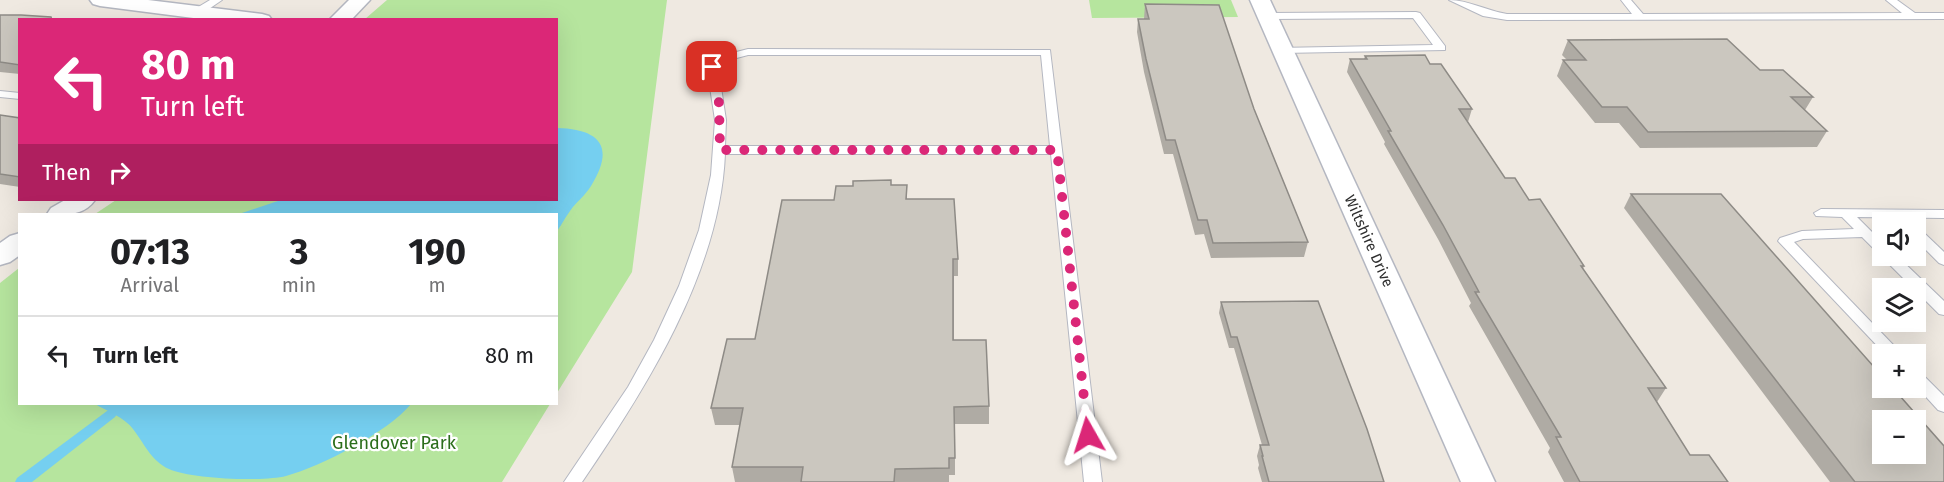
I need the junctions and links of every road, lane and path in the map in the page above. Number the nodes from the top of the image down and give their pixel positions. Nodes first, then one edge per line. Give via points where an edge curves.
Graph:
1 (100, 0) edge
2 (360, 0) edge
3 (1454, 0) edge
4 (1626, 0) edge
5 (1891, 0) edge
6 (1263, 8) edge
7 (210, 11) edge
8 (1913, 16) junction
9 (1944, 16) edge
10 (1640, 17) junction
11 (250, 18) edge
12 (341, 18) edge
13 (1282, 50) junction
14 (0, 94) edge
15 (18, 96) edge
16 (720, 150) junction
17 (1057, 150) junction
18 (80, 201) edge
19 (62, 213) edge
20 (1821, 213) dead end
21 (1845, 213) junction
22 (1944, 214) edge
23 (1872, 216) edge
24 (1926, 216) edge
25 (1866, 233) junction
26 (0, 237) edge
27 (1872, 239) edge
28 (18, 242) edge
29 (18, 243) edge
30 (1926, 243) edge
31 (0, 256) edge
32 (1944, 260) edge
33 (1899, 266) edge
34 (1944, 310) edge
35 (1884, 344) edge
36 (1926, 387) edge
37 (1944, 406) edge
38 (573, 482) edge
39 (1093, 482) edge
40 (1478, 482) edge

1 - 7 street
2 - 12 street
3 - 10 lane via 1487,14 1508,17
4 - 10 lane
5 - 8 lane
6 - 13 street, Wiltshire Drive
6 - 13 lane via 1416,15 1441,48
7 - 11 street
8 - 9 lane
8 - 10 lane
13 - 40 street, Wiltshire Drive
14 - 15 lane
16 - 17 lane
16 - 17 lane via 719,103 712,67 726,57 748,52 1046,52
16 - 38 lane via 714,196 687,284 634,391
17 - 39 lane
18 - 19 street
20 - 21 lane
21 - 23 lane
21 - 25 lane
22 - 24 lane
25 - 27 lane
25 - 35 lane via 1802,235 1785,241
26 - 28 street
29 - 31 street
30 - 32 lane
33 - 34 lane
36 - 37 lane

